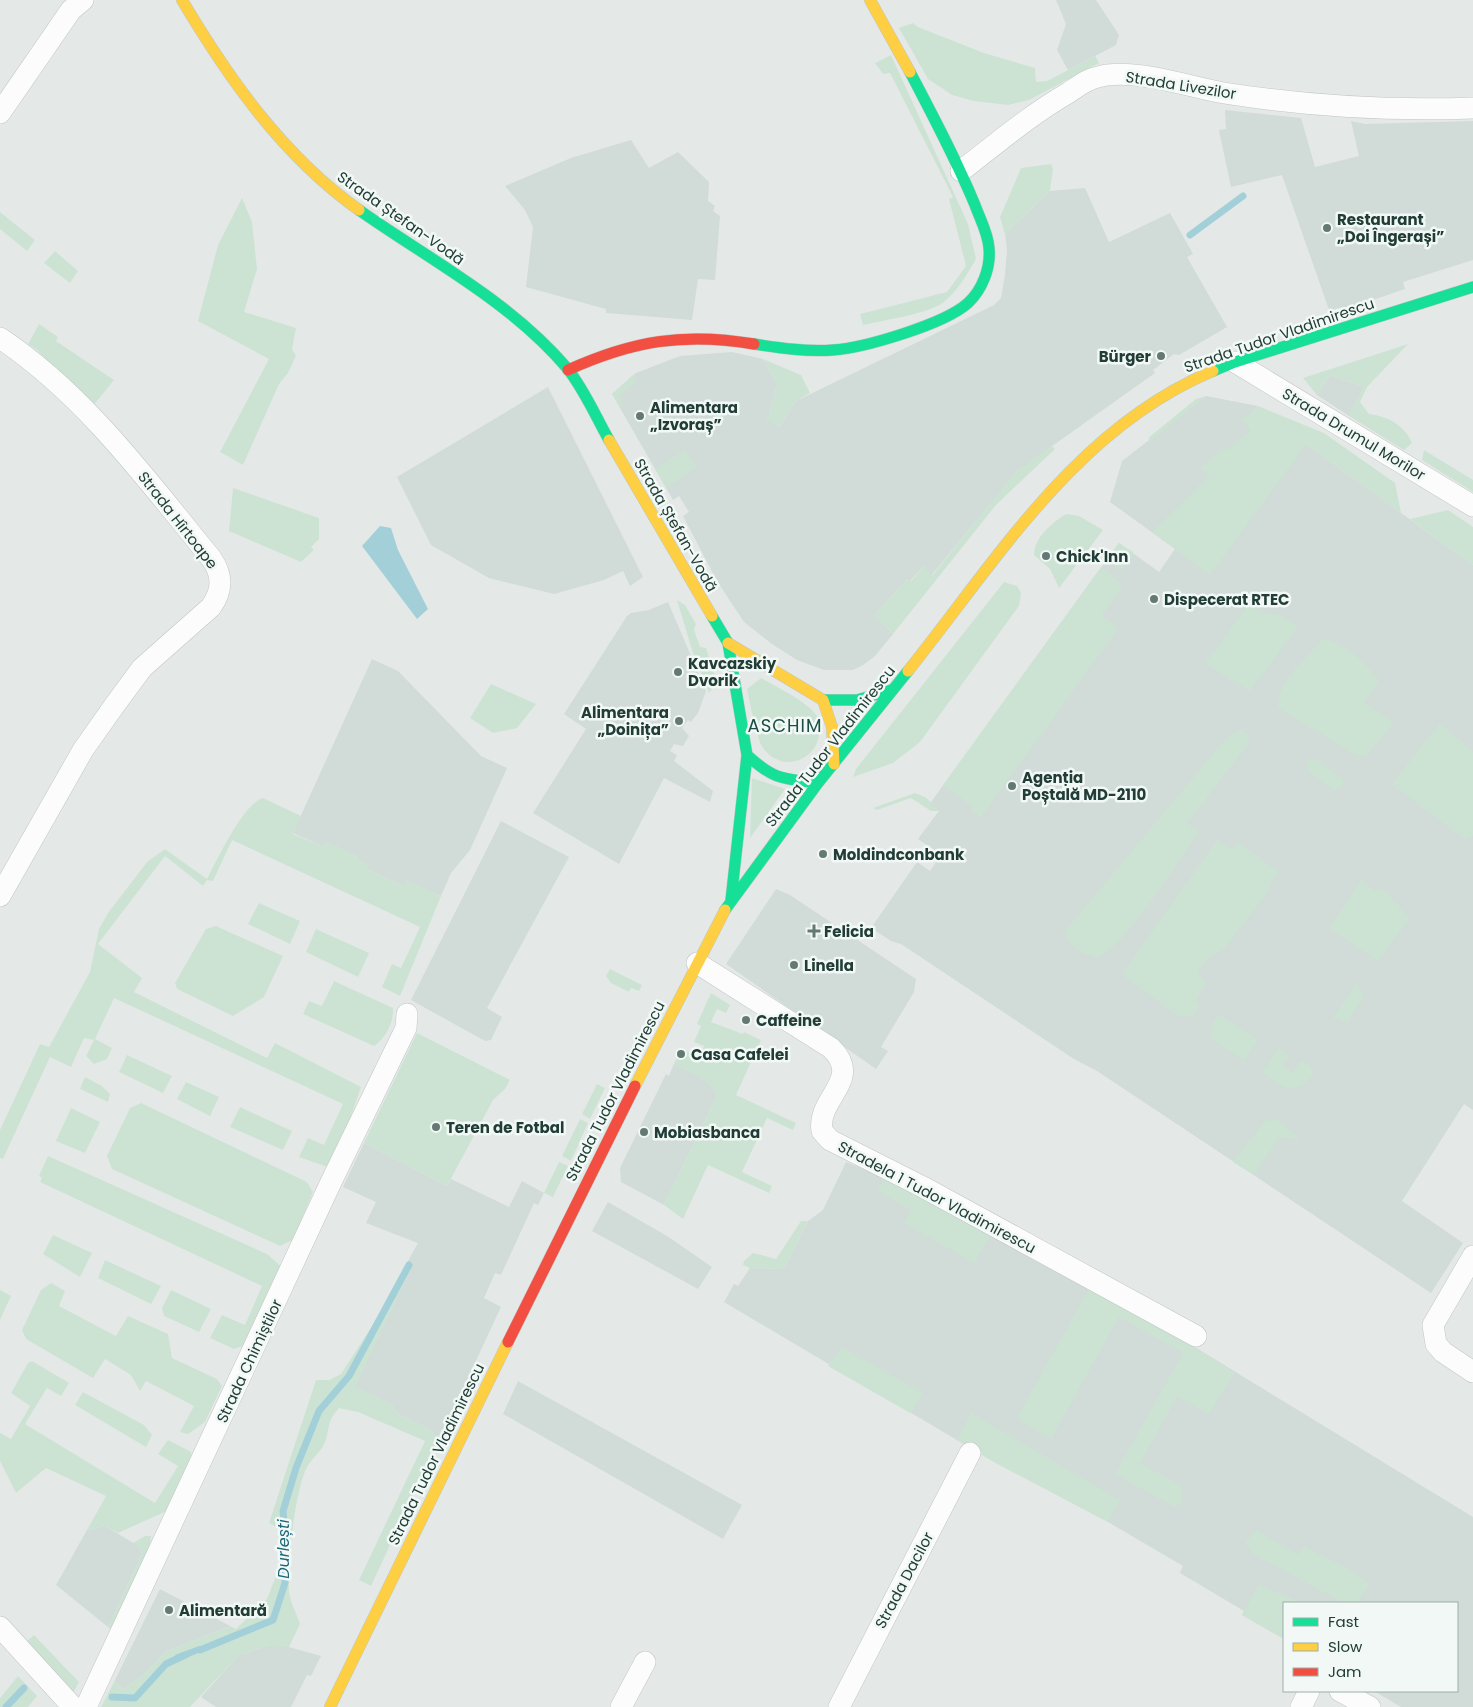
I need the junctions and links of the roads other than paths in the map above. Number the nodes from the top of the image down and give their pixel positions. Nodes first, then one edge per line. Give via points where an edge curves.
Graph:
1 (84, 0) edge
2 (182, 0) edge
3 (870, 0) edge
4 (1473, 108) edge
5 (0, 113) edge
6 (961, 171) junction
7 (1473, 287) edge
8 (0, 338) edge
9 (1235, 362) junction
10 (568, 370) junction
11 (1473, 506) edge
12 (728, 643) junction
13 (891, 690) junction
14 (823, 700) junction
15 (747, 754) junction
16 (834, 764) junction
17 (818, 783) junction
18 (0, 896) edge
19 (730, 901) junction
20 (697, 963) junction
21 (407, 1014) dead end
22 (1473, 1256) edge
23 (1196, 1336) dead end
24 (1473, 1372) edge
25 (970, 1453) dead end
26 (0, 1627) edge
27 (645, 1662) dead end
28 (1308, 1692) edge
29 (1342, 1692) edge
30 (73, 1707) edge
31 (86, 1707) edge
32 (330, 1707) edge
33 (621, 1707) edge
34 (839, 1707) edge
35 (1301, 1707) edge
36 (1370, 1707) edge

1 - 5 street via 71,10
2 - 10 main road, Strada Ștefan-Vodă via 226,69 268,125 302,163 349,203 513,314
3 - 6 main road
4 - 6 street, Strada Livezilor via 1426,110 1329,104 1224,93 1118,74 1097,77 1040,109
6 - 10 main road via 989,248 988,267 969,303 950,314 872,344 840,350 784,348 712,337 677,338 614,351
7 - 9 main road, Strada Tudor Vladimirescu
8 - 18 street, Strada Hîrtoape via 47,372 124,453 211,558 221,582 218,598 211,607 142,668 83,750
9 - 11 street, Strada Drumul Morilor
9 - 13 main road, Strada Tudor Vladimirescu via 1182,384 1142,408 1078,463 1046,494
10 - 12 main road, Strada Ștefan-Vodă
12 - 14 main road, Strada Ștefan-Vodă
12 - 15 main road, Strada Ștefan-Vodă
13 - 14 main road via 866,699
13 - 16 main road, Strada Tudor Vladimirescu
14 - 16 main road via 832,727
15 - 17 main road via 778,778
15 - 19 main road, Strada Ștefan-Vodă
16 - 17 main road, Strada Tudor Vladimirescu
17 - 19 main road, Strada Tudor Vladimirescu
19 - 20 main road, Strada Tudor Vladimirescu
20 - 23 street, Stradela 1 Tudor Vladimirescu via 831,1048 842,1060 844,1070 822,1119 822,1131 830,1140
20 - 32 main road, Strada Tudor Vladimirescu via 589,1175
21 - 31 street, Strada Chimiștilor via 406,1028
22 - 24 street via 1433,1324 1436,1344
25 - 34 street, Strada Dacilor
26 - 30 street
27 - 33 street
28 - 35 street
29 - 36 street

